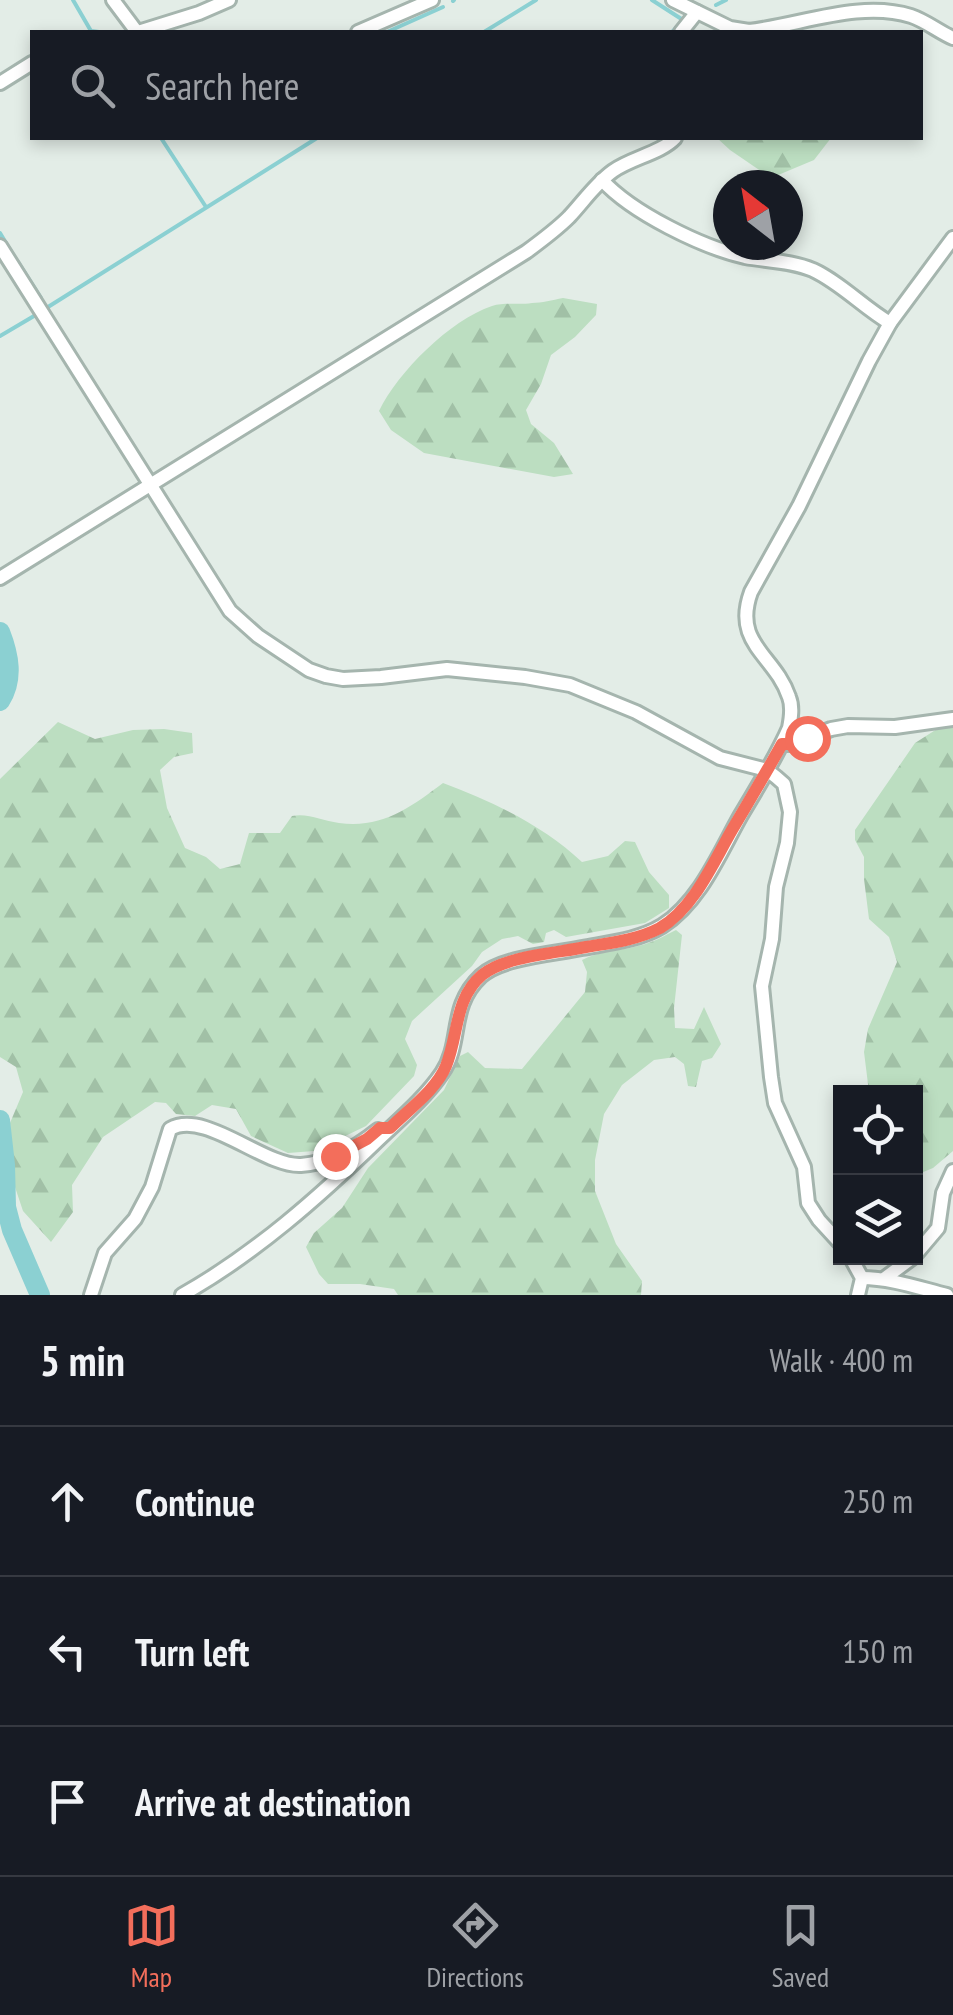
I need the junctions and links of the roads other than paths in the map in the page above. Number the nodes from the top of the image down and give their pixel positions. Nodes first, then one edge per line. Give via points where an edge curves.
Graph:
1 (113, 0) edge
2 (229, 0) edge
3 (432, 0) edge
4 (673, 0) edge
5 (697, 12) junction
6 (136, 30) edge
7 (142, 30) edge
8 (363, 30) edge
9 (684, 30) edge
10 (743, 30) edge
11 (754, 30) edge
12 (953, 38) edge
13 (30, 63) edge
14 (0, 83) edge
15 (673, 140) edge
16 (602, 180) junction
17 (953, 238) edge
18 (0, 246) edge
19 (890, 323) junction
20 (151, 486) junction
21 (0, 578) edge
22 (953, 719) edge
23 (782, 744) junction
24 (767, 770) junction
25 (390, 1128) junction
26 (953, 1171) edge
27 (833, 1235) edge
28 (923, 1246) edge
29 (854, 1265) edge
30 (902, 1265) edge
31 (862, 1278) junction
32 (885, 1278) junction
33 (91, 1295) edge
34 (182, 1295) edge
35 (858, 1295) edge
36 (947, 1295) edge

1 - 6 street
2 - 7 street
3 - 8 street
4 - 5 street
5 - 9 street
5 - 10 street
11 - 12 street via 851,12 893,12
13 - 14 street
15 - 16 street
16 - 19 street via 699,243 816,271
16 - 20 street via 526,252
17 - 19 street
18 - 20 street
19 - 23 street via 746,607 750,636 790,698
20 - 21 street
20 - 24 street via 230,611 309,670 344,679 447,669 570,686 636,712 720,758
22 - 23 street via 848,726
23 - 24 street
24 - 25 street via 707,874 672,919 632,938 508,962 484,973 458,1010 445,1069
24 - 27 street via 784,784 790,812 762,986 770,1078 804,1167 808,1202
25 - 33 street via 300,1165 209,1130 175,1126 152,1187 105,1254
25 - 34 street via 266,1238
26 - 28 street via 938,1228
29 - 31 street
30 - 32 street
31 - 32 street
31 - 35 street
32 - 36 street

